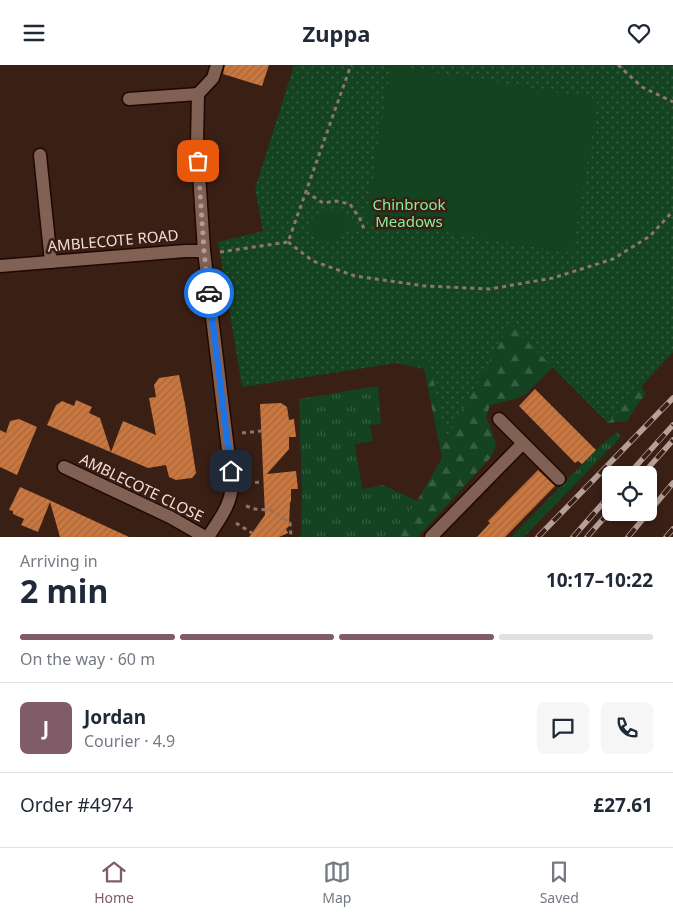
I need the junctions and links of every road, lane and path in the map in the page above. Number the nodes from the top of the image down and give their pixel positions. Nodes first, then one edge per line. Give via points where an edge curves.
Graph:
1 (217, 65) edge
2 (351, 65) edge
3 (618, 65) edge
4 (198, 94) junction
5 (129, 99) dead end
6 (673, 102) edge
7 (40, 155) dead end
8 (306, 192) junction
9 (673, 211) edge
10 (364, 229) dead end
11 (288, 242) junction
12 (204, 251) junction
13 (51, 262) junction
14 (0, 266) edge
15 (499, 419) dead end
16 (261, 431) dead end
17 (241, 433) dead end
18 (523, 443) junction
19 (64, 467) dead end
20 (559, 479) dead end
21 (263, 482) dead end
22 (246, 483) dead end
23 (246, 506) dead end
24 (236, 523) dead end
25 (252, 533) dead end
26 (206, 537) edge
27 (291, 537) edge
28 (431, 537) edge

1 - 4 street via 213,78
2 - 8 path
3 - 6 path via 642,87
4 - 5 street
4 - 12 street via 197,143
7 - 13 street
8 - 10 path via 323,203 350,203
8 - 11 path
9 - 11 path via 650,236 613,259 553,277 490,289 425,287 354,275 313,261
11 - 12 path via 220,253
12 - 13 street, AMBLECOTE ROAD
12 - 26 street via 232,483 229,502
13 - 14 street, AMBLECOTE ROAD
15 - 18 street
16 - 17 path
18 - 20 street
18 - 28 street
19 - 26 street, AMBLECOTE CLOSE
21 - 22 path
23 - 27 path via 271,510 290,523
24 - 25 path

